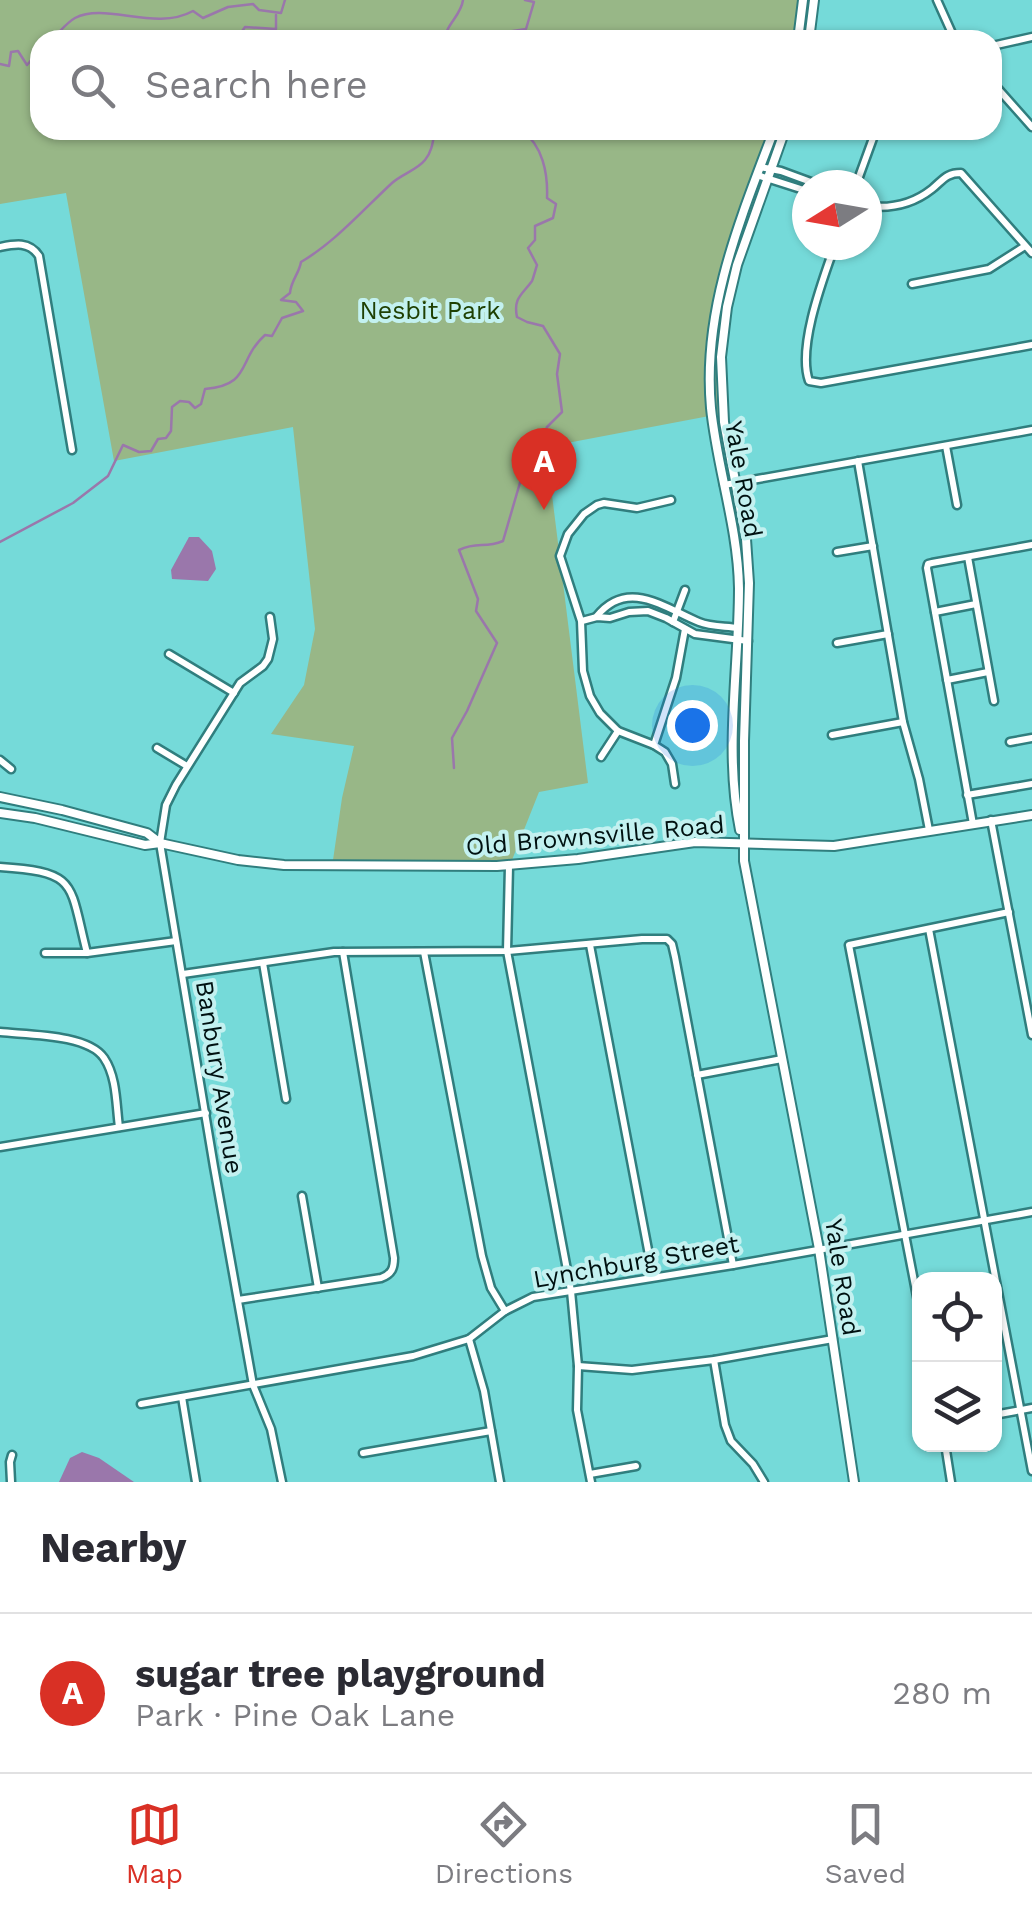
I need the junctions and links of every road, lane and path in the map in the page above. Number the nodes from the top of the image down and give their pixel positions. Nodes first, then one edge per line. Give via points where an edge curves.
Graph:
1 (803, 0) edge
2 (814, 0) edge
3 (937, 0) edge
4 (799, 30) edge
5 (810, 30) edge
6 (950, 30) edge
7 (1032, 36) edge
8 (1002, 44) edge
9 (1002, 93) edge
10 (1032, 127) edge
11 (770, 140) edge
12 (781, 140) edge
13 (872, 140) edge
14 (759, 170) junction
15 (861, 170) edge
16 (769, 175) junction
17 (792, 175) edge
18 (792, 185) edge
19 (882, 207) edge
20 (0, 246) edge
21 (1025, 246) junction
22 (1032, 253) edge
23 (830, 260) edge
24 (912, 284) dead end
25 (1032, 346) edge
26 (1032, 430) edge
27 (946, 446) junction
28 (72, 450) dead end
29 (858, 461) junction
30 (735, 483) junction
31 (724, 485) junction
32 (672, 500) dead end
33 (957, 505) dead end
34 (1032, 545) edge
35 (873, 546) junction
36 (837, 552) dead end
37 (968, 557) junction
38 (685, 590) dead end
39 (976, 604) junction
40 (677, 611) junction
41 (935, 612) junction
42 (270, 617) dead end
43 (596, 617) junction
44 (582, 621) junction
45 (673, 622) junction
46 (738, 628) junction
47 (749, 628) junction
48 (684, 629) junction
49 (888, 634) junction
50 (737, 640) junction
51 (748, 640) junction
52 (837, 643) dead end
53 (169, 654) dead end
54 (988, 672) junction
55 (947, 680) junction
56 (234, 693) junction
57 (994, 700) dead end
58 (903, 722) junction
59 (618, 731) junction
60 (832, 735) dead end
61 (1032, 738) edge
62 (1010, 742) dead end
63 (654, 745) junction
64 (157, 748) dead end
65 (601, 756) dead end
66 (0, 760) edge
67 (187, 766) junction
68 (11, 769) dead end
69 (676, 784) dead end
70 (1032, 784) edge
71 (967, 795) junction
72 (0, 797) edge
73 (0, 813) edge
74 (1032, 815) edge
75 (991, 820) junction
76 (972, 824) junction
77 (928, 830) junction
78 (160, 843) junction
79 (744, 844) junction
80 (508, 866) junction
81 (0, 867) edge
82 (1009, 912) junction
83 (929, 930) junction
84 (176, 941) junction
85 (590, 945) junction
86 (507, 950) junction
87 (343, 952) junction
88 (424, 952) junction
89 (45, 953) dead end
90 (87, 953) junction
91 (263, 963) junction
92 (183, 974) junction
93 (1030, 1016) edge
94 (0, 1032) edge
95 (1032, 1035) edge
96 (782, 1059) junction
97 (698, 1076) junction
98 (286, 1099) dead end
99 (206, 1114) junction
100 (120, 1127) junction
101 (0, 1147) edge
102 (302, 1196) dead end
103 (1032, 1212) edge
104 (986, 1220) junction
105 (904, 1234) junction
106 (819, 1249) junction
107 (734, 1265) junction
108 (912, 1273) edge
109 (653, 1276) junction
110 (318, 1288) junction
111 (570, 1292) junction
112 (238, 1300) junction
113 (505, 1311) junction
114 (469, 1339) junction
115 (833, 1339) junction
116 (714, 1360) junction
117 (578, 1366) junction
118 (253, 1384) junction
119 (182, 1397) junction
120 (141, 1404) dead end
121 (1032, 1408) edge
122 (1020, 1411) junction
123 (1002, 1413) edge
124 (491, 1430) junction
125 (946, 1452) edge
126 (363, 1453) dead end
127 (12, 1455) dead end
128 (636, 1466) dead end
129 (1032, 1472) edge
130 (590, 1478) edge
131 (11, 1482) edge
132 (196, 1482) edge
133 (282, 1482) edge
134 (500, 1482) edge
135 (764, 1482) edge
136 (854, 1482) edge
137 (951, 1482) edge

1 - 4 main road
2 - 5 main road
3 - 6 street
7 - 8 street
9 - 10 street
11 - 14 main road, Yale Road
12 - 16 main road, Yale Road
13 - 15 street
14 - 16 street
14 - 31 main road, Yale Road via 729,254 712,333 712,411
16 - 17 street
16 - 18 street
16 - 30 main road, Yale Road via 736,265 723,333 722,407
19 - 21 street via 908,203 951,169
20 - 28 street via 20,244 37,253
21 - 22 street
21 - 24 street via 989,269
23 - 25 street via 813,314 810,381
26 - 27 street
27 - 29 street
27 - 33 street
29 - 30 street
29 - 35 street
30 - 31 street
30 - 47 main road, Yale Road via 747,554
31 - 46 main road, Yale Road via 738,565
32 - 44 street via 637,508 600,504 568,534 560,556
34 - 37 street
35 - 36 street
35 - 49 street
37 - 39 street
37 - 41 street via 928,564
38 - 40 street
39 - 41 street
39 - 54 street
40 - 43 street via 638,598 605,606
40 - 45 street
40 - 46 street
41 - 55 street
42 - 56 street, Banbury Avenue via 268,659
43 - 44 street
43 - 45 street via 648,611
44 - 59 street via 586,685
45 - 48 street
46 - 47 street
46 - 50 main road, Yale Road
47 - 51 main road, Yale Road
48 - 50 street
48 - 63 street
49 - 52 street
49 - 58 street
50 - 51 street
50 - 79 main road, Yale Road via 732,768
51 - 79 main road, Yale Road
53 - 56 street
54 - 55 street
54 - 57 street
55 - 71 street
56 - 67 street, Banbury Avenue
58 - 60 street
58 - 77 street
59 - 63 street
59 - 65 street
61 - 62 street
63 - 69 street via 670,758
64 - 67 street
66 - 68 street
67 - 78 street, Banbury Avenue via 166,806
70 - 71 street
71 - 76 street
72 - 78 main road via 146,833
73 - 78 main road
74 - 75 main road, Old Brownsville Road
75 - 76 main road, Old Brownsville Road
75 - 82 street
76 - 77 main road, Old Brownsville Road
77 - 79 main road, Old Brownsville Road via 834,846
78 - 80 main road, Old Brownsville Road via 284,865
78 - 84 street, Banbury Avenue
79 - 80 main road, Old Brownsville Road via 695,842
79 - 96 main road, Yale Road
80 - 86 street
81 - 90 street via 59,876 71,889
82 - 83 street
82 - 93 street
83 - 104 street
83 - 105 street via 849,945
84 - 90 street
84 - 92 street, Banbury Avenue
85 - 86 street
85 - 97 street via 642,938 672,944
85 - 109 street
86 - 88 street
86 - 111 street
87 - 88 street
87 - 91 street
87 - 110 street via 394,1258 392,1272 381,1278
88 - 113 street via 482,1256
89 - 90 street
91 - 92 street
91 - 98 street
92 - 99 street, Banbury Avenue
93 - 95 street
94 - 100 street via 90,1045 113,1078
96 - 97 street
96 - 106 main road, Yale Road
97 - 107 street
99 - 100 street
99 - 112 street, Banbury Avenue
100 - 101 street
102 - 110 street
103 - 104 street, Lynchburg Street
104 - 105 street, Lynchburg Street
104 - 122 street
105 - 106 street, Lynchburg Street
105 - 108 street
106 - 107 street, Lynchburg Street
106 - 115 main road, Yale Road
107 - 109 street, Lynchburg Street
109 - 111 street, Lynchburg Street
110 - 112 street
111 - 113 street, Lynchburg Street via 533,1296
111 - 117 street
112 - 118 street, Banbury Avenue
113 - 114 street, Lynchburg Street
114 - 118 street, Lynchburg Street via 399,1359
114 - 124 street
115 - 116 street
115 - 136 main road, Yale Road
116 - 117 street via 632,1370
116 - 135 street via 724,1424
117 - 130 street via 577,1410
118 - 119 street, Lynchburg Street
118 - 133 street, Banbury Avenue
119 - 120 street, Lynchburg Street
119 - 132 street
121 - 122 street
122 - 123 street
122 - 129 street
124 - 126 street
124 - 134 street
125 - 137 street
127 - 131 street
128 - 130 street

